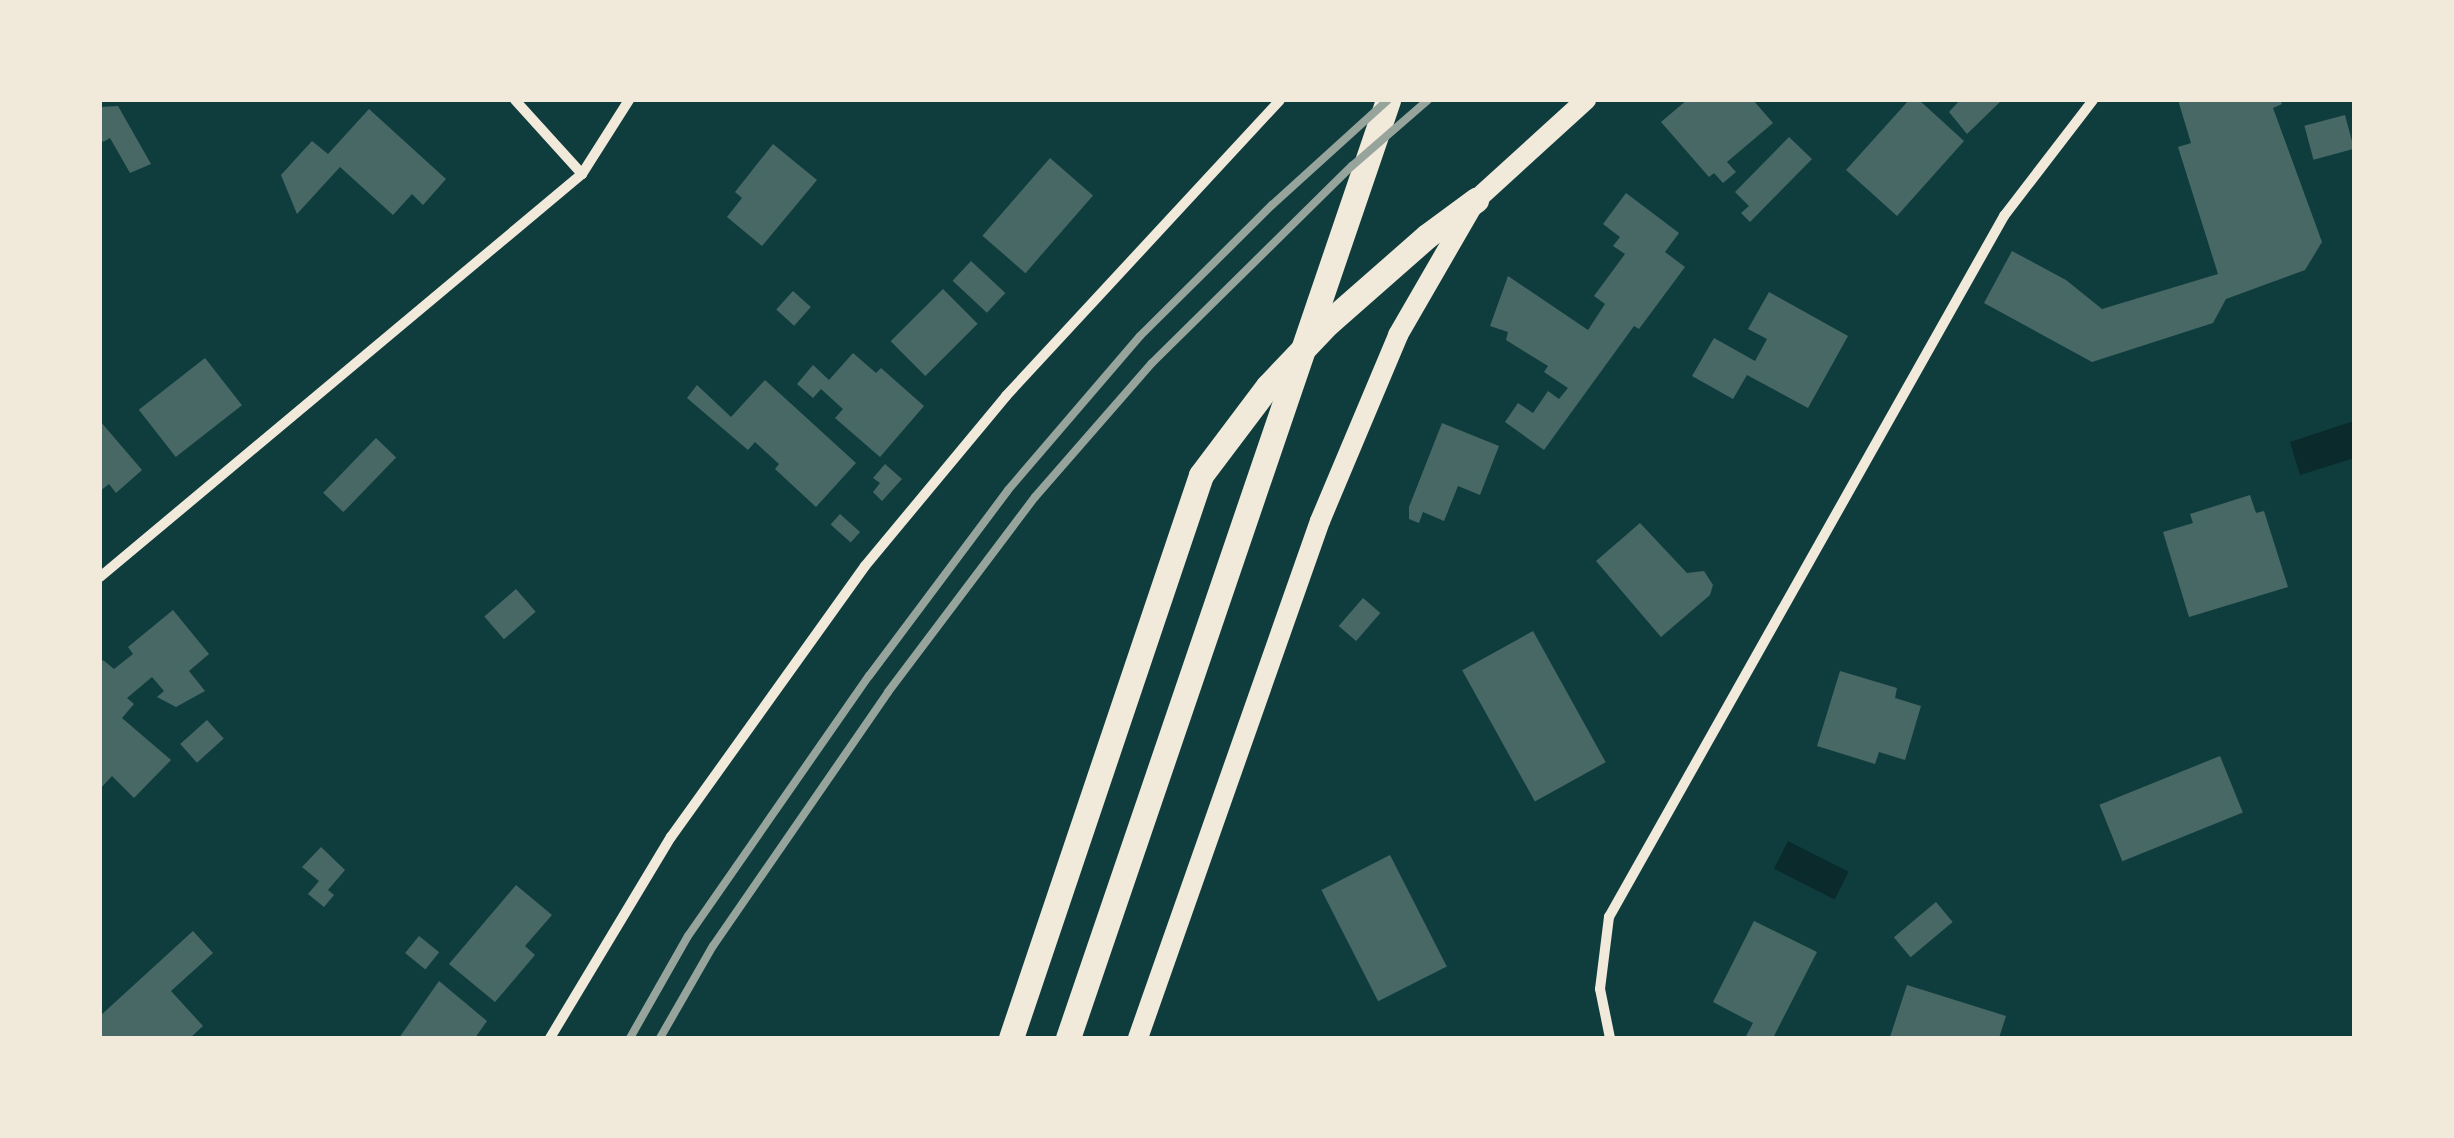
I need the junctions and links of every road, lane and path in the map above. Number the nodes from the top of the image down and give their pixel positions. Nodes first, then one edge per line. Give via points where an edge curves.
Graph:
1 (515, 100) edge
2 (629, 100) edge
3 (1280, 100) edge
4 (1388, 100) edge
5 (1586, 100) edge
6 (2093, 100) edge
7 (582, 174) junction
8 (1476, 200) junction
9 (100, 577) edge
10 (550, 1038) edge
11 (1011, 1038) edge
12 (1068, 1038) edge
13 (1138, 1038) edge
14 (1610, 1038) edge

1 - 7 street
2 - 7 street
3 - 10 street via 1006,396 865,566 671,837
4 - 12 main road
5 - 8 main road
6 - 14 street via 2004,216 1609,917 1600,989
7 - 9 street
8 - 11 main road via 1328,323 1268,386 1201,474
8 - 13 main road via 1398,334 1320,521

